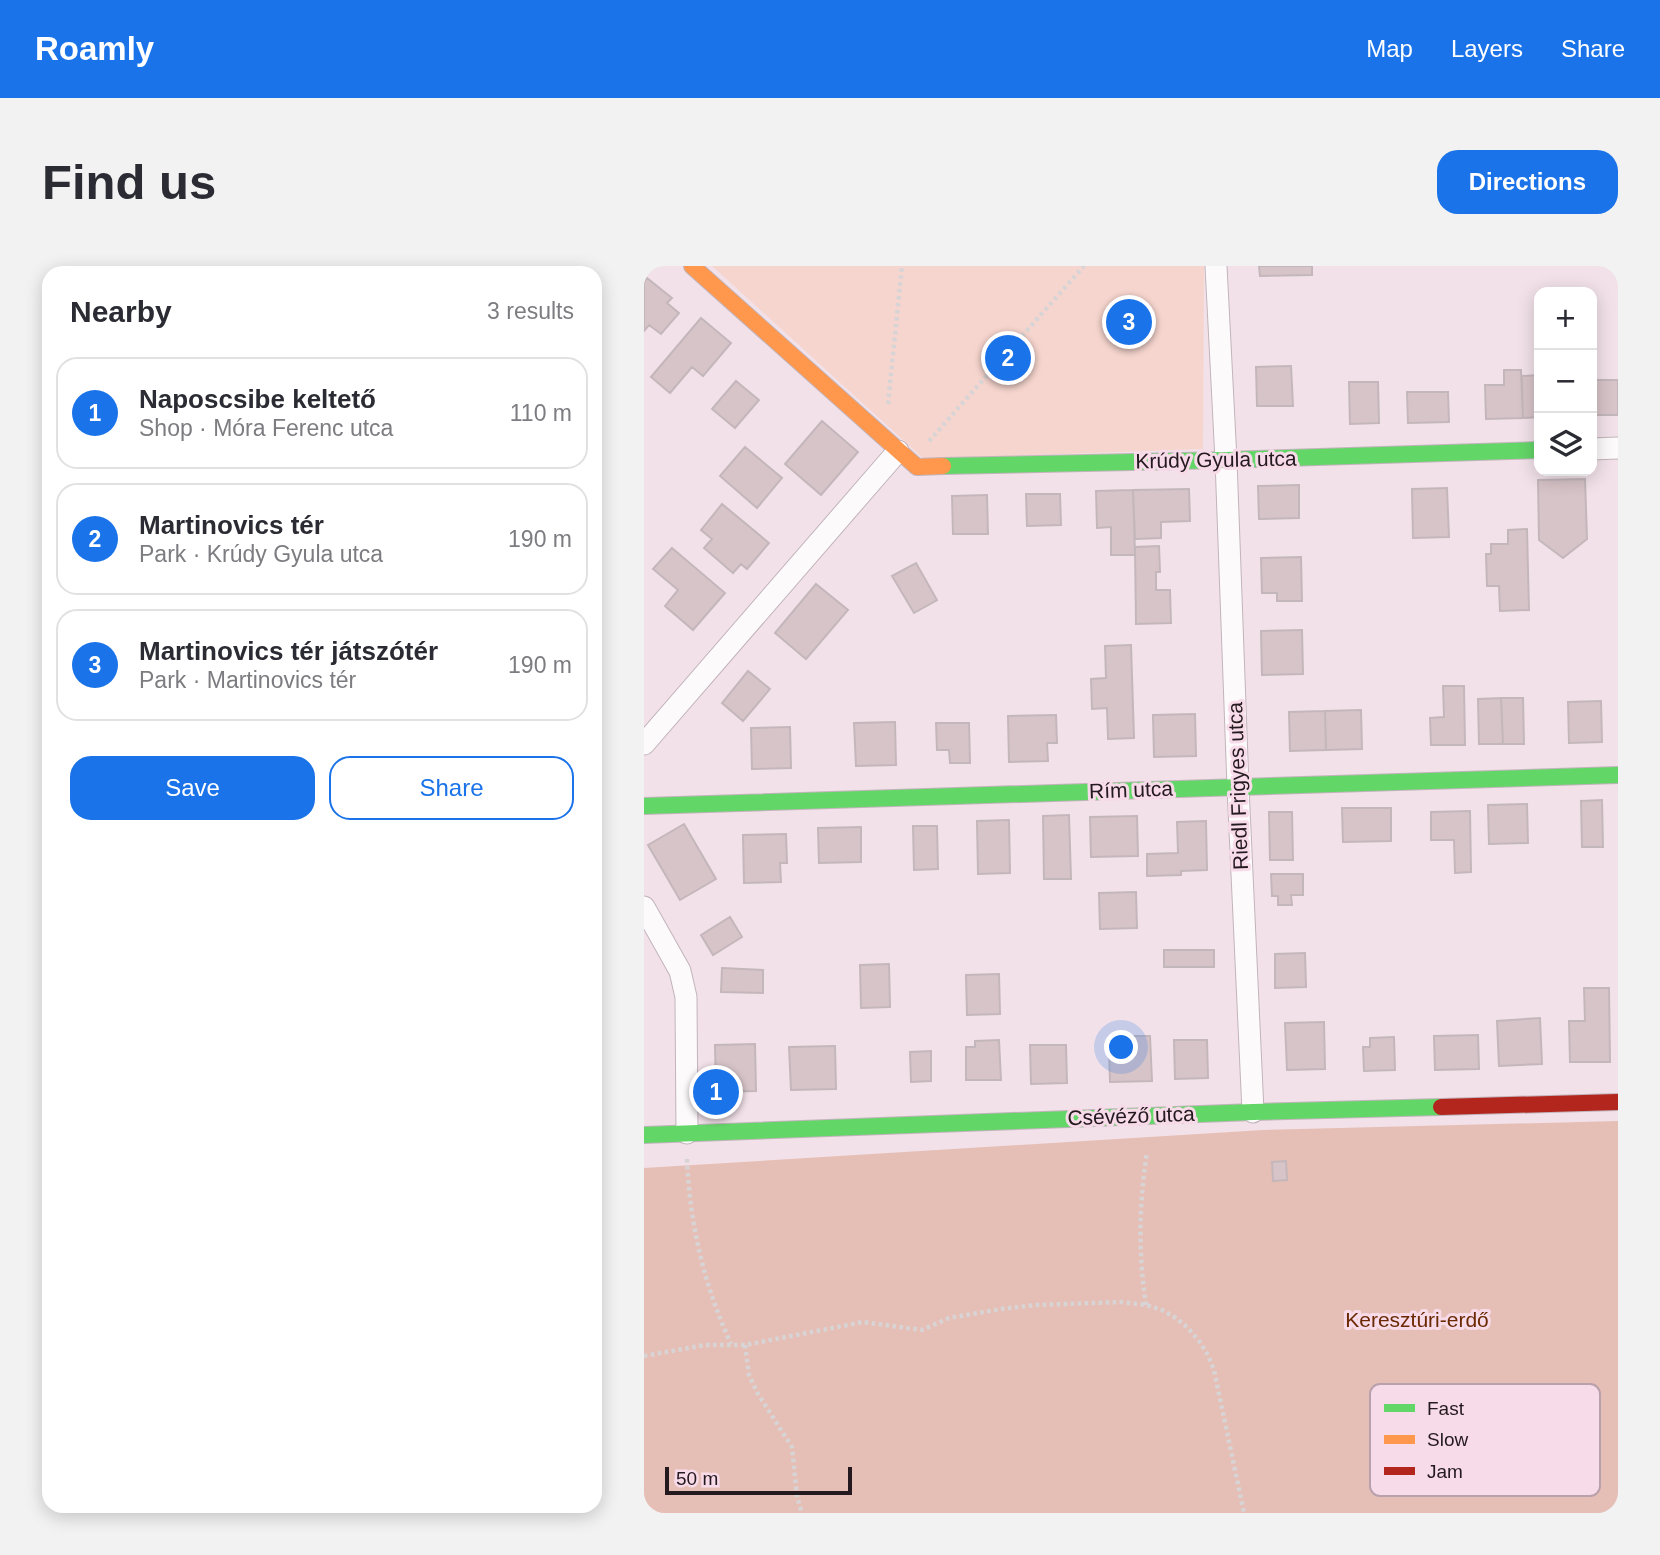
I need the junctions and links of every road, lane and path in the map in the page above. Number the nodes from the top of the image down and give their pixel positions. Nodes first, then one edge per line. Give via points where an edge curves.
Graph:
1 (692, 266) edge
2 (902, 266) edge
3 (1084, 266) edge
4 (1216, 266) edge
5 (1618, 448) edge
6 (1597, 449) edge
7 (1534, 450) edge
8 (898, 451) junction
9 (1226, 460) junction
10 (644, 744) edge
11 (1618, 775) edge
12 (1238, 787) junction
13 (644, 806) edge
14 (644, 907) edge
15 (1618, 1102) edge
16 (1253, 1112) junction
17 (687, 1133) junction
18 (644, 1135) edge
19 (1147, 1152) dead end
20 (1146, 1305) junction
21 (731, 1344) junction
22 (745, 1345) junction
23 (644, 1356) edge
24 (802, 1513) edge
25 (1244, 1513) edge

1 - 8 street
2 - 8 path
3 - 8 path
4 - 9 street, Riedl Frigyes utca
5 - 6 street
7 - 9 street, Krúdy Gyula utca
8 - 9 street, Krúdy Gyula utca via 917,467
8 - 10 street
9 - 12 street, Riedl Frigyes utca
11 - 12 street, Rím utca
12 - 13 street, Rím utca
12 - 16 street, Riedl Frigyes utca
14 - 17 street via 680,971 686,997
15 - 16 street, Csévéző utca
16 - 17 street, Csévéző utca
17 - 18 street, Csévéző utca
17 - 21 path via 693,1228 709,1293
19 - 20 path via 1140,1221
20 - 22 path via 1121,1302 1001,1309 949,1318 922,1330 863,1322
20 - 25 path via 1176,1318 1208,1355
21 - 22 path
21 - 23 path
22 - 24 path via 749,1375 792,1447

